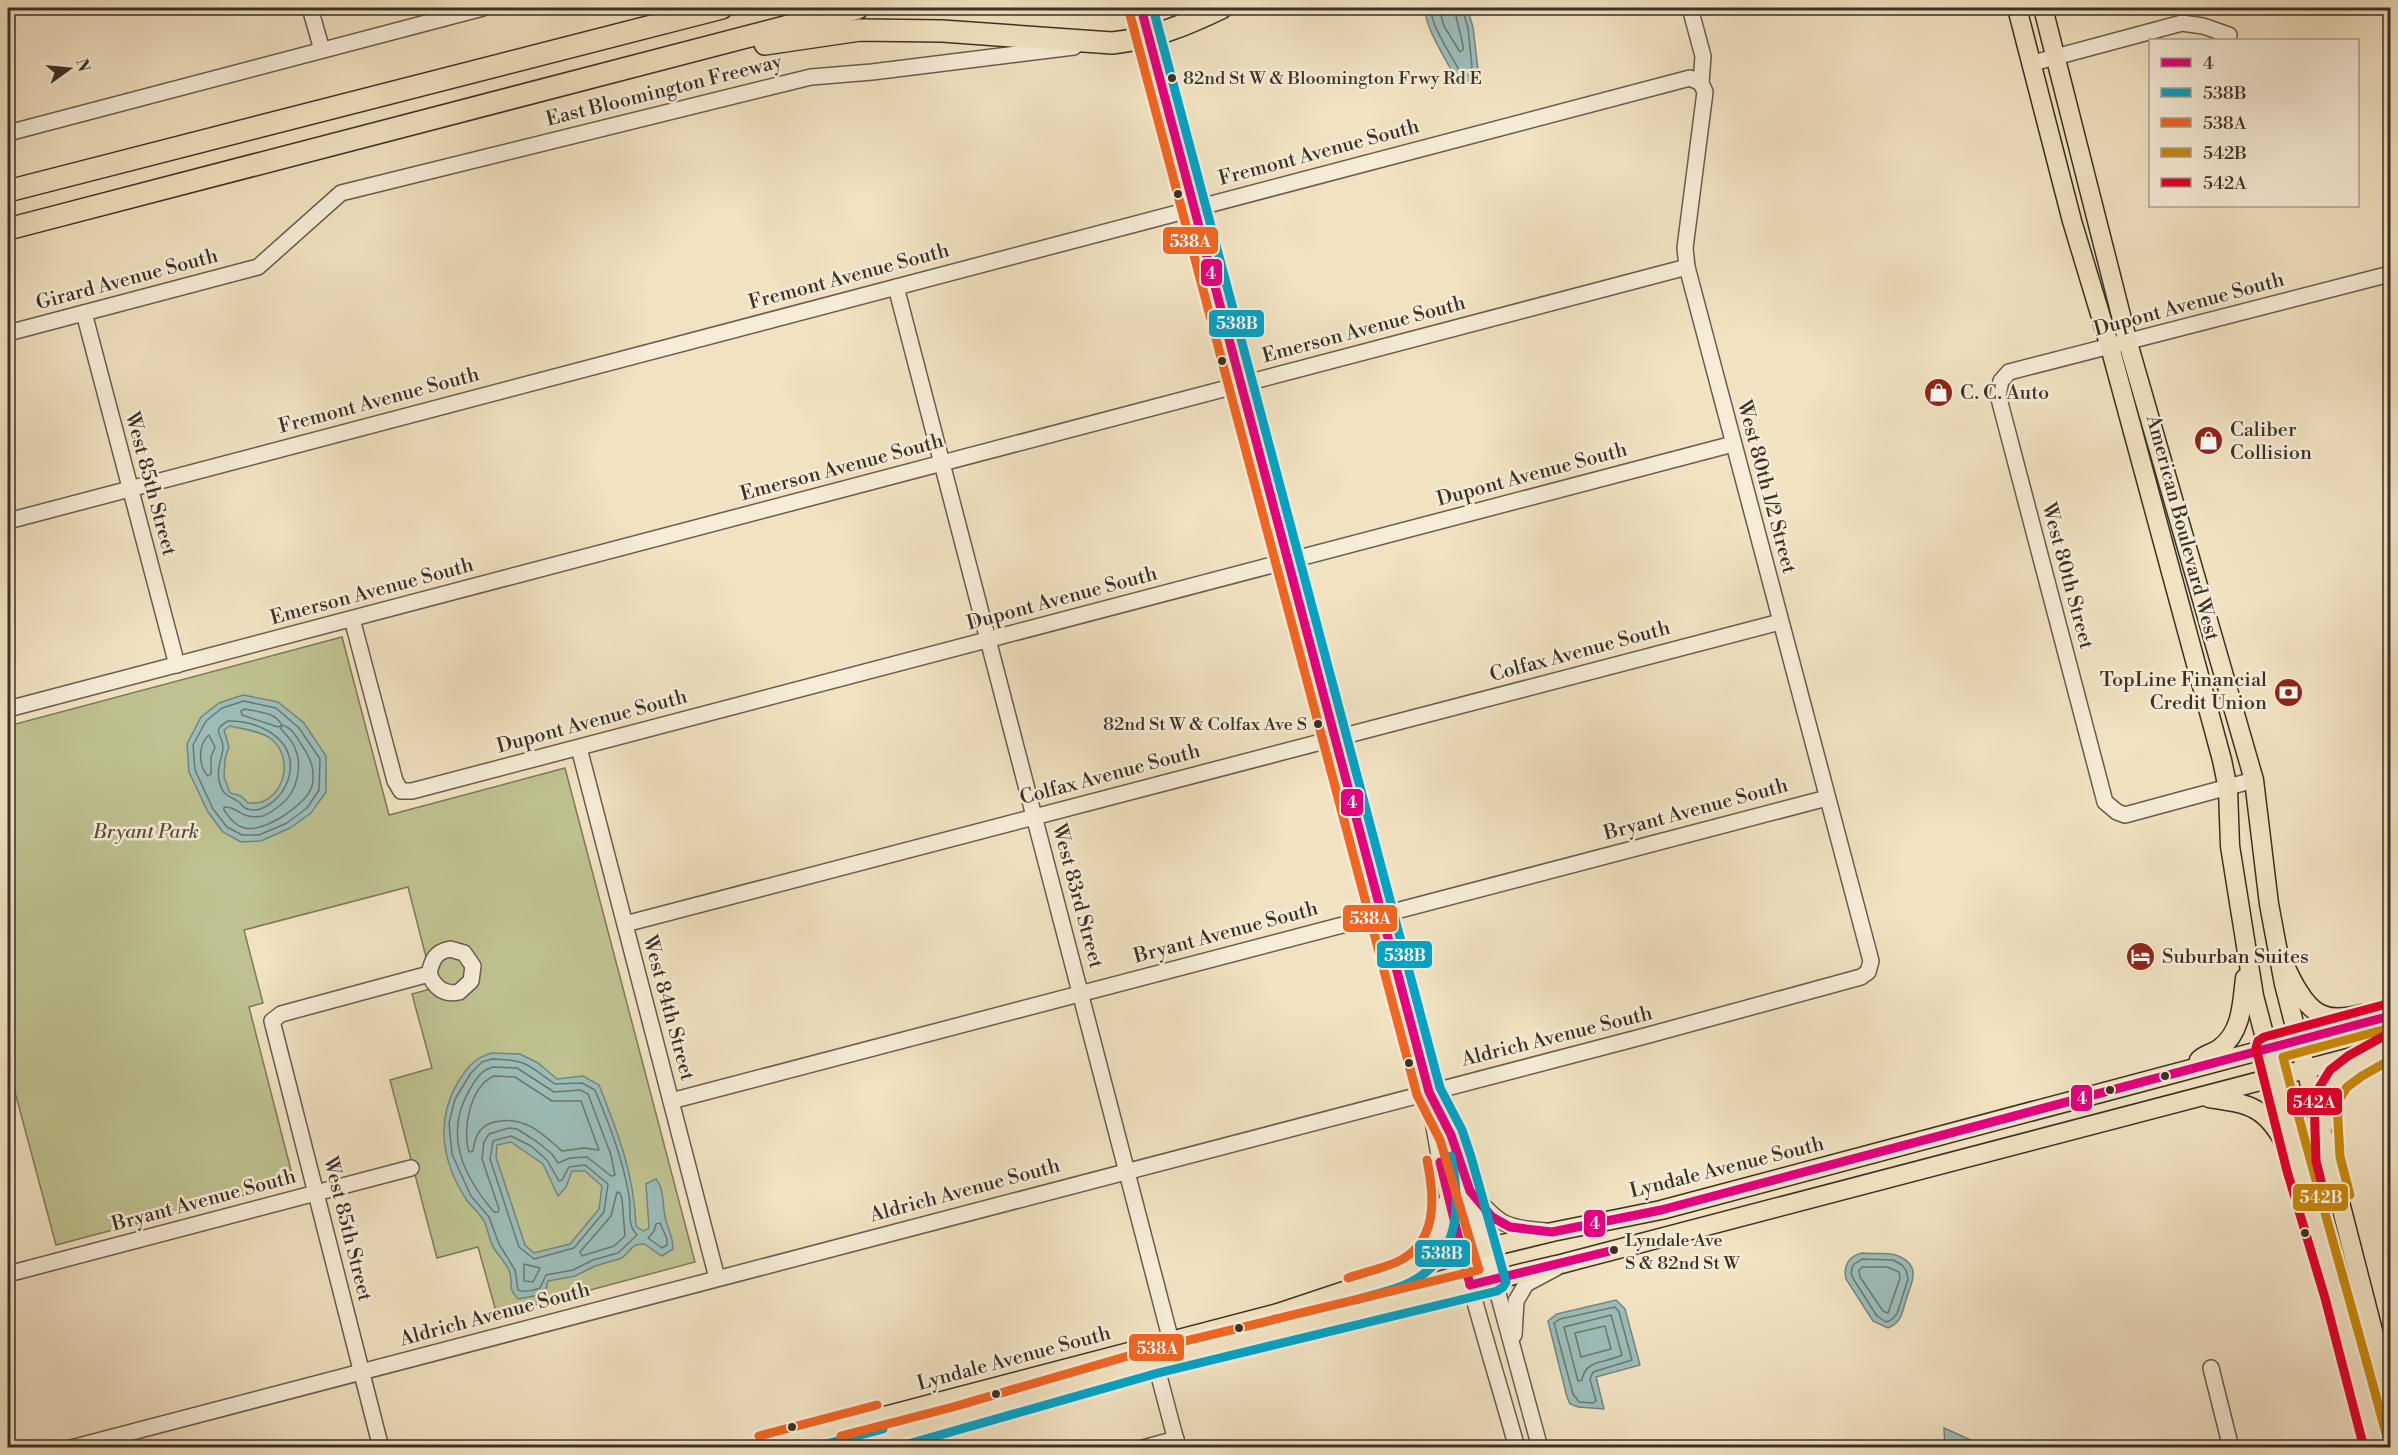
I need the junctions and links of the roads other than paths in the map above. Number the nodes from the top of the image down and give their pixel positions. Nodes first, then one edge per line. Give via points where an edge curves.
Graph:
1 (310, 8) edge
2 (483, 8) edge
3 (694, 8) edge
4 (722, 8) edge
5 (858, 8) edge
6 (1140, 8) edge
7 (1221, 8) edge
8 (1690, 8) edge
9 (2017, 8) edge
10 (2043, 8) edge
11 (642, 28) junction
12 (2229, 35) dead end
13 (1148, 36) junction
14 (1112, 43) junction
15 (710, 47) junction
16 (322, 50) junction
17 (2056, 57) junction
18 (2033, 63) junction
19 (1701, 83) junction
20 (8, 133) edge
21 (8, 191) edge
22 (1195, 207) junction
23 (8, 229) edge
24 (258, 267) joint
25 (1687, 267) junction
26 (2391, 274) edge
27 (896, 287) junction
28 (84, 313) junction
29 (8, 333) edge
30 (2119, 345) junction
31 (2001, 381) joint
32 (1241, 385) junction
33 (1733, 444) junction
34 (942, 463) junction
35 (130, 489) junction
36 (8, 521) edge
37 (1288, 562) junction
38 (352, 619) junction
39 (1780, 622) junction
40 (988, 639) junction
41 (177, 665) junction
42 (8, 709) edge
43 (1335, 738) junction
44 (579, 748) junction
45 (2254, 780) junction
46 (2228, 789) junction
47 (1827, 798) junction
48 (1034, 816) junction
49 (1381, 915) junction
50 (625, 924) junction
51 (2276, 943) junction
52 (2247, 958) junction
53 (1868, 972) joint
54 (429, 974) dead end
55 (1080, 993) junction
56 (2391, 1015) edge
57 (2297, 1040) junction
58 (2268, 1048) junction
59 (2387, 1048) edge
60 (2189, 1069) junction
61 (2305, 1070) junction
62 (2276, 1078) junction
63 (1429, 1092) junction
64 (2201, 1097) junction
65 (671, 1101) junction
66 (2328, 1159) junction
67 (411, 1168) dead end
68 (2299, 1168) junction
69 (1127, 1170) junction
70 (1446, 1191) junction
71 (1470, 1191) junction
72 (316, 1193) junction
73 (1552, 1232) junction
74 (1486, 1248) junction
75 (1462, 1254) junction
76 (1561, 1264) junction
77 (1407, 1270) junction
78 (8, 1274) edge
79 (717, 1278) junction
80 (1494, 1279) junction
81 (1470, 1285) junction
82 (1171, 1341) junction
83 (1515, 1359) junction
84 (1155, 1361) junction
85 (2211, 1368) dead end
86 (362, 1371) junction
87 (2391, 1397) edge
88 (1177, 1443) edge
89 (1539, 1444) edge
90 (1516, 1447) edge
91 (71, 1448) edge
92 (381, 1448) edge
93 (762, 1448) edge
94 (844, 1448) edge
95 (1143, 1448) edge
96 (2231, 1448) edge
97 (2377, 1448) edge

1 - 16 street
2 - 16 street
3 - 11 highway
4 - 11 highway
5 - 15 highway
6 - 13 street
7 - 13 highway
8 - 19 street, West 80th 1/2 Street via 1703,56
9 - 18 main road, American Boulevard West
10 - 17 main road, American Boulevard West
11 - 21 highway
12 - 17 street via 2182,23
13 - 14 highway
13 - 22 street
14 - 15 highway via 942,31 860,30 764,44
14 - 24 street, East Bloomington Freeway via 811,76 341,194
15 - 23 highway
16 - 20 street
17 - 18 street
17 - 30 main road, American Boulevard West
18 - 30 main road, American Boulevard West via 2072,220
19 - 22 street, Fremont Avenue South via 1690,78
19 - 25 street, West 80th 1/2 Street via 1705,92 1685,248
22 - 27 street, Fremont Avenue South
22 - 32 street
24 - 28 street, Girard Avenue South
25 - 32 street, Emerson Avenue South
25 - 33 street, West 80th 1/2 Street
26 - 30 street, Dupont Avenue South
27 - 34 street, West 83rd Street
27 - 35 street, Fremont Avenue South
28 - 29 street, Girard Avenue South
28 - 35 street, West 85th Street
30 - 31 street, Dupont Avenue South via 2009,372
30 - 45 main road, American Boulevard West
30 - 46 main road, American Boulevard West
31 - 46 street, West 80th Street via 1998,395 2105,802 2125,815
32 - 34 street, Emerson Avenue South
32 - 37 street
33 - 37 street, Dupont Avenue South
33 - 39 street, West 80th 1/2 Street
34 - 38 street, Emerson Avenue South
34 - 40 street, West 83rd Street
35 - 36 street, Fremont Avenue South
35 - 41 street, West 85th Street
37 - 40 street, Dupont Avenue South
37 - 43 street
38 - 41 street, Emerson Avenue South
38 - 44 street, Dupont Avenue South via 395,781 401,791
39 - 43 street, Colfax Avenue South
39 - 47 street, West 80th 1/2 Street
40 - 44 street, Dupont Avenue South
40 - 48 street, West 83rd Street
41 - 42 street, Emerson Avenue South
43 - 48 street, Colfax Avenue South
43 - 49 street
44 - 50 street, West 84th Street
45 - 46 street
45 - 51 main road, American Boulevard West
46 - 52 main road, American Boulevard West via 2230,846
47 - 49 street, Bryant Avenue South
47 - 53 street, West 80th 1/2 Street via 1871,962
48 - 50 street, Colfax Avenue South
48 - 55 street, West 83rd Street
49 - 55 street, Bryant Avenue South
49 - 63 street
50 - 65 street, West 84th Street
51 - 56 main road via 2292,980 2322,1015
51 - 57 main road, American Boulevard West
52 - 58 main road, American Boulevard West
52 - 60 main road via 2240,1018 2232,1037
53 - 63 street, Aldrich Avenue South via 1861,978
54 - 72 street, West 85th Street via 281,1014 272,1021
55 - 65 street, Bryant Avenue South
55 - 69 street, West 83rd Street
56 - 57 main road, Lyndale Avenue South
57 - 58 main road, Lyndale Avenue South
57 - 61 main road, American Boulevard West
58 - 60 main road, Lyndale Avenue South
58 - 62 main road, American Boulevard West
59 - 61 main road, Lyndale Avenue South
59 - 66 main road via 2338,1079 2325,1100
60 - 73 main road, Lyndale Avenue South via 1661,1210
61 - 62 main road, Lyndale Avenue South
61 - 66 main road, American Boulevard West
62 - 64 main road, Lyndale Avenue South
62 - 68 main road, American Boulevard West
63 - 69 street, Aldrich Avenue South
63 - 70 street
63 - 71 street via 1451,1135
64 - 68 main road via 2241,1103 2264,1113 2279,1130
64 - 76 main road, Lyndale Avenue South
65 - 79 street, West 84th Street
66 - 87 main road, American Boulevard West
67 - 72 street, Bryant Avenue South
68 - 97 main road, American Boulevard West
69 - 79 street, Aldrich Avenue South
69 - 82 street, West 83rd Street
70 - 75 street
70 - 77 street via 1444,1222 1438,1240
71 - 73 street via 1492,1217 1510,1227
71 - 74 street
72 - 78 street, Bryant Avenue South
72 - 86 street, West 85th Street
73 - 74 main road, Lyndale Avenue South
74 - 75 main road, Lyndale Avenue South
74 - 80 street
75 - 77 main road, Lyndale Avenue South
75 - 81 street
76 - 80 main road, Lyndale Avenue South
76 - 83 street via 1526,1284 1516,1301
77 - 82 main road, Lyndale Avenue South via 1281,1312
79 - 86 street, Aldrich Avenue South
80 - 81 main road, Lyndale Avenue South
80 - 83 street
81 - 84 main road, Lyndale Avenue South
81 - 90 street
82 - 93 main road, Lyndale Avenue South
83 - 89 street
84 - 88 street
84 - 94 main road, Lyndale Avenue South
85 - 96 street
86 - 91 street, Aldrich Avenue South
86 - 92 street, West 85th Street
88 - 95 street
89 - 90 street

